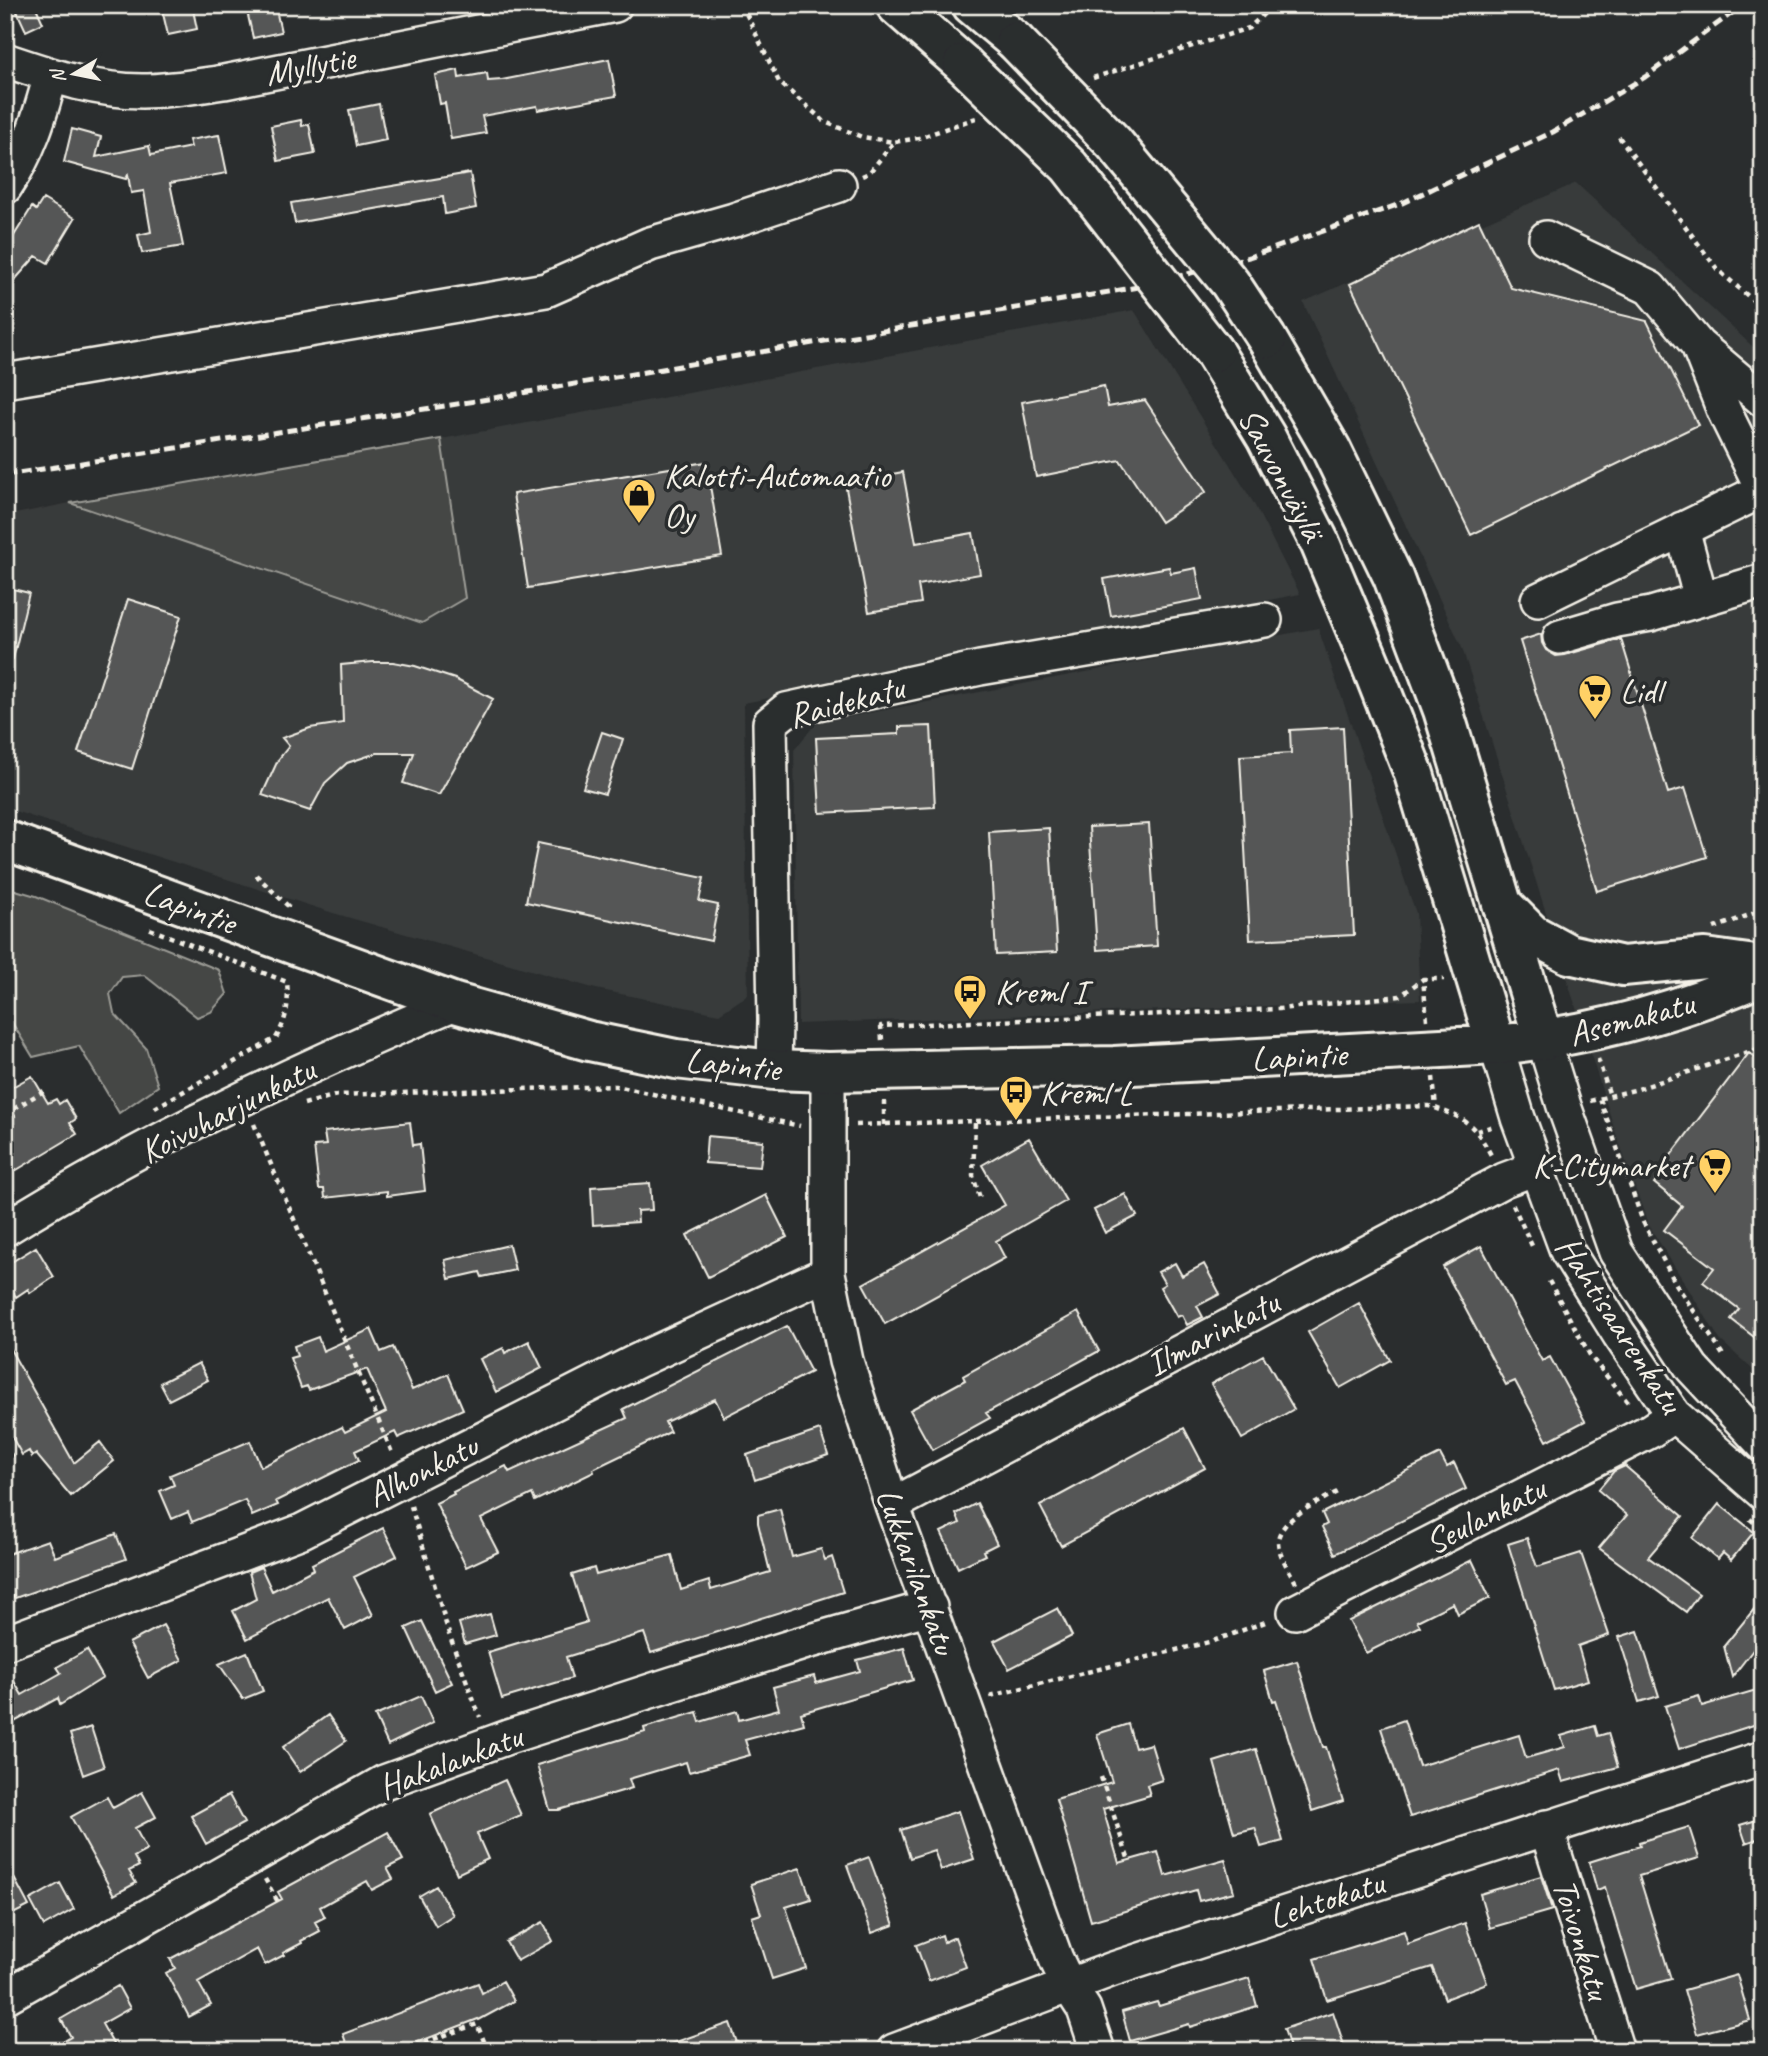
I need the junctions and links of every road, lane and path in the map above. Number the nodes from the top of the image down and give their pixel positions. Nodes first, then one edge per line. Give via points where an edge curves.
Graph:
1 (615, 5) edge
2 (896, 5) edge
3 (972, 5) edge
4 (5, 60) edge
5 (51, 75) junction
6 (1619, 137) dead end
7 (894, 142) dead end
8 (839, 185) joint
9 (5, 187) edge
10 (1546, 239) dead end
11 (1763, 309) edge
12 (1698, 345) junction
13 (5, 381) edge
14 (1763, 400) edge
15 (1763, 490) edge
16 (1682, 529) junction
17 (1763, 581) edge
18 (1701, 599) junction
19 (1538, 600) dead end
20 (1265, 620) dead end
21 (1560, 637) dead end
22 (5, 840) edge
23 (1503, 905) junction
24 (1763, 966) edge
25 (1763, 975) edge
26 (1423, 979) dead end
27 (287, 982) dead end
28 (455, 1003) junction
29 (881, 1026) dead end
30 (1544, 1041) junction
31 (1496, 1045) junction
32 (1763, 1047) edge
33 (774, 1070) junction
34 (828, 1072) junction
35 (47, 1089) dead end
36 (884, 1102) dead end
37 (295, 1107) dead end
38 (146, 1113) dead end
39 (5, 1114) edge
40 (252, 1115) junction
41 (975, 1123) junction
42 (884, 1125) junction
43 (849, 1126) dead end
44 (808, 1128) dead end
45 (1477, 1130) dead end
46 (1536, 1168) junction
47 (981, 1201) dead end
48 (5, 1229) edge
49 (828, 1273) junction
50 (1732, 1368) dead end
51 (1674, 1415) junction
52 (1763, 1444) edge
53 (5, 1445) edge
54 (14, 1460) dead end
55 (403, 1479) junction
56 (1341, 1490) dead end
57 (1763, 1493) edge
58 (892, 1505) junction
59 (930, 1607) junction
60 (1301, 1608) junction
61 (5, 1643) edge
62 (965, 1702) junction
63 (489, 1745) junction
64 (1763, 1758) edge
65 (1101, 1777) dead end
66 (1546, 1827) junction
67 (1128, 1858) dead end
68 (1069, 1986) junction
69 (5, 1997) edge
70 (426, 2051) edge
71 (488, 2051) edge
72 (894, 2051) edge
73 (1098, 2051) edge
74 (1617, 2051) edge

1 - 5 street, Myllytie via 168,90 114,90
2 - 31 main road, Sauvonväylä, bridge via 1069,166 1214,352 1266,436 1320,543 1415,774
3 - 23 main road, Sauvonväylä, bridge via 1015,41 1114,143 1230,283 1267,339 1331,449 1393,577 1443,710
4 - 5 street, Myllytie
5 - 9 street via 39,122
6 - 11 path via 1717,269
7 - 8 path via 869,173
8 - 13 street via 650,244 545,290
10 - 12 street via 1650,288
12 - 14 street
12 - 15 street
15 - 16 street
16 - 18 street
16 - 19 street
17 - 18 street
18 - 21 street
20 - 33 street, Raidekatu via 980,668 786,710 770,723
22 - 28 main road, Lapintie
23 - 24 main road via 1532,934 1569,954 1623,966 1705,958
23 - 30 main road, Sauvonväylä
25 - 30 main road, Asemakatu via 1635,1022
26 - 29 path via 1400,996 1279,1009
27 - 38 path via 289,1003 276,1038
28 - 33 main road, Lapintie via 589,1041 676,1059
28 - 40 street, Koivuharjunkatu via 396,1027
30 - 31 main road, Asemakatu
30 - 52 street, Hahtisaarenkatu via 1616,1252 1692,1368
31 - 34 main road, Lapintie via 1114,1066
31 - 46 street, Hahtisaarenkatu
32 - 50 path via 1600,1099 1643,1222 1676,1284
33 - 34 main road, Lapintie
34 - 49 street, Lukkarilankatu
35 - 39 path
36 - 42 path
37 - 44 path via 337,1096 616,1086
40 - 48 street, Koivuharjunkatu via 40,1207
40 - 55 path
41 - 42 path
41 - 45 path via 1429,1106
41 - 47 path via 973,1176
42 - 43 path
46 - 51 street, Hahtisaarenkatu via 1566,1251
46 - 58 street, Ilmarinkatu via 1504,1180
49 - 55 street, Alhonkatu via 637,1361
49 - 58 street, Lukkarilankatu via 846,1361
51 - 57 street, Hahtisaarenkatu
51 - 60 street, Seulankatu
53 - 54 path
55 - 61 street, Alhonkatu via 278,1541
55 - 63 path via 449,1633
56 - 60 path via 1282,1527 1278,1541
58 - 59 street, Lukkarilankatu
59 - 62 street, Lukkarilankatu
59 - 63 street, Hakalankatu via 776,1651
60 - 62 path via 1213,1641
62 - 68 street, Lukkarilankatu
63 - 69 street, Hakalankatu via 384,1782
64 - 66 street, Lehtokatu
65 - 67 path
66 - 68 street, Lehtokatu
66 - 74 street, Toivonkatu
68 - 72 street, Lehtokatu
68 - 73 street, Lukkarilankatu via 1084,2009
70 - 71 path via 423,2043 477,2024

